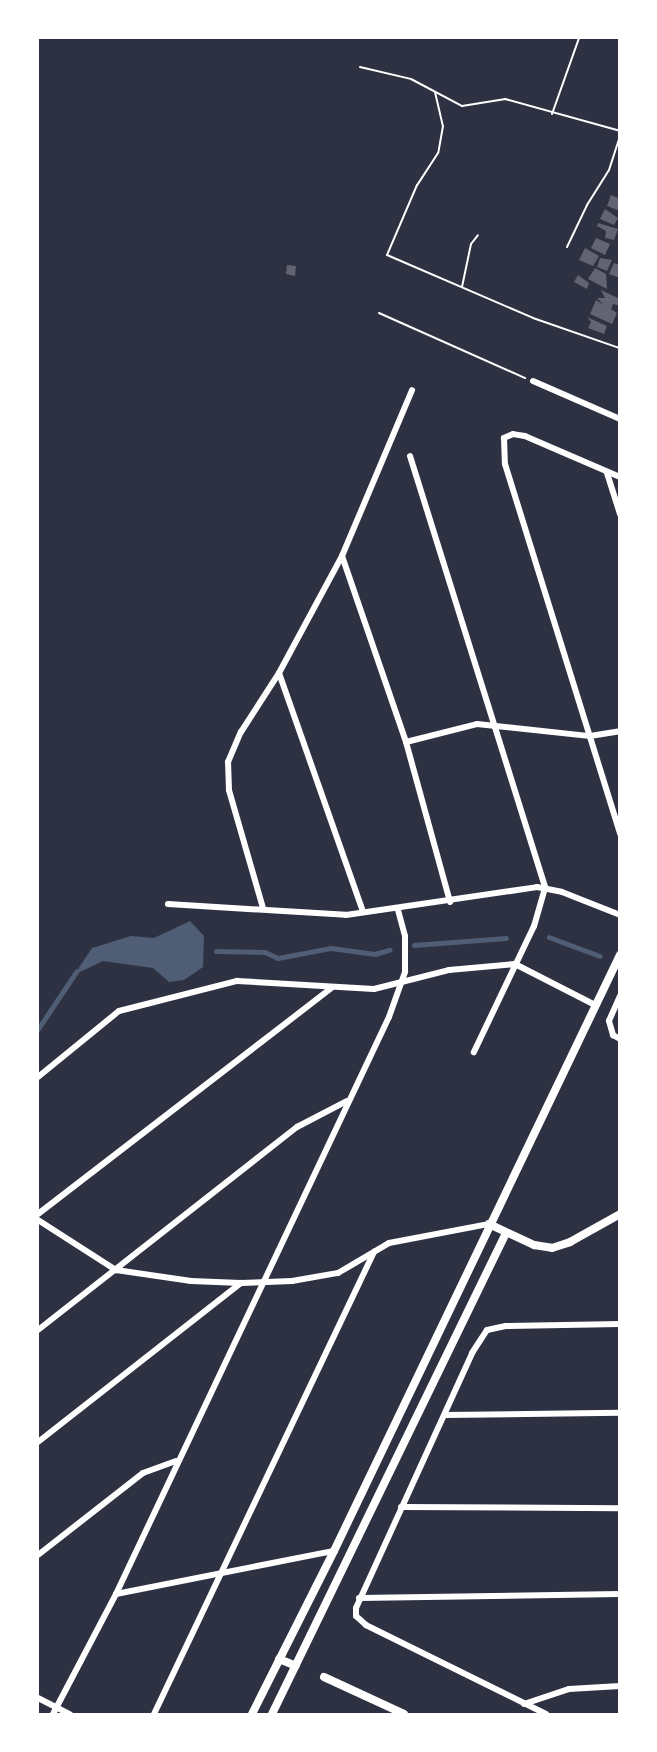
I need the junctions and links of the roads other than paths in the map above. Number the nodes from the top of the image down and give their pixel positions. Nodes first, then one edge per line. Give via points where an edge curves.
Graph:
1 (533, 381) road end
2 (412, 390) dead end
3 (620, 419) edge
4 (410, 456) dead end
5 (607, 473) junction
6 (620, 477) edge
7 (620, 514) edge
8 (342, 556) junction
9 (279, 673) junction
10 (492, 726) junction
11 (620, 731) edge
12 (590, 736) junction
13 (405, 742) junction
14 (620, 833) edge
15 (545, 888) junction
16 (450, 902) junction
17 (168, 904) dead end
18 (263, 908) junction
19 (398, 910) junction
20 (363, 912) junction
21 (620, 915) edge
22 (620, 955) edge
23 (515, 964) junction
24 (403, 982) junction
25 (332, 987) junction
26 (620, 996) edge
27 (595, 1005) junction
28 (620, 1039) edge
29 (474, 1052) dead end
30 (38, 1077) edge
31 (347, 1101) junction
32 (38, 1214) edge
33 (620, 1214) edge
34 (38, 1220) edge
35 (489, 1224) junction
36 (506, 1233) junction
37 (374, 1252) junction
38 (116, 1270) junction
39 (241, 1283) junction
40 (262, 1283) junction
41 (620, 1324) edge
42 (38, 1330) edge
43 (620, 1413) edge
44 (445, 1415) junction
45 (38, 1442) edge
46 (176, 1461) junction
47 (401, 1507) junction
48 (620, 1508) edge
49 (334, 1551) junction
50 (38, 1555) edge
51 (222, 1573) junction
52 (116, 1594) junction
53 (620, 1594) edge
54 (359, 1598) junction
55 (279, 1659) junction
56 (296, 1666) junction
57 (324, 1677) dead end
58 (620, 1686) edge
59 (38, 1698) edge
60 (523, 1704) junction
61 (57, 1707) junction
62 (53, 1714) edge
63 (70, 1714) edge
64 (154, 1714) edge
65 (252, 1714) edge
66 (272, 1714) edge
67 (404, 1714) edge
68 (546, 1714) edge

1 - 3 street
2 - 8 street
4 - 10 street
5 - 6 street
5 - 7 street
5 - 12 street via 525,436 506,435 502,450 505,464
8 - 9 street
8 - 13 street
9 - 18 street via 241,732 228,762 229,790
9 - 20 street
10 - 12 street
10 - 13 street via 465,725
10 - 15 street
11 - 12 street
12 - 14 street
13 - 16 street
15 - 16 street via 522,888
15 - 21 street
15 - 23 street
16 - 19 street
17 - 18 street
18 - 20 street via 346,915
19 - 20 street
19 - 24 street via 406,953
22 - 27 street
23 - 24 street via 472,966
23 - 27 street
23 - 29 street
24 - 25 street via 374,989
24 - 31 street
25 - 30 street via 237,981 119,1011
25 - 32 street
26 - 28 street via 610,1015 610,1028
27 - 35 street
31 - 38 street via 297,1127
31 - 40 street
33 - 36 street via 562,1247 543,1248
34 - 38 street
35 - 36 street
35 - 37 street via 404,1239
35 - 49 street
36 - 56 street
37 - 40 street via 338,1273
37 - 51 street
38 - 39 street via 191,1281
38 - 42 street
39 - 40 street
39 - 45 street
40 - 46 street
41 - 44 street via 506,1326 487,1330 471,1353
43 - 44 street
44 - 47 street
46 - 50 street via 143,1473
46 - 52 street
47 - 48 street
47 - 54 street
49 - 51 street
49 - 55 street
51 - 52 street
51 - 64 street
52 - 61 street
53 - 54 street
54 - 60 street via 356,1616 366,1625
55 - 56 street
55 - 65 street
56 - 66 street
57 - 67 street
58 - 60 street via 569,1689
59 - 61 street
60 - 68 street
61 - 62 street
61 - 63 street

